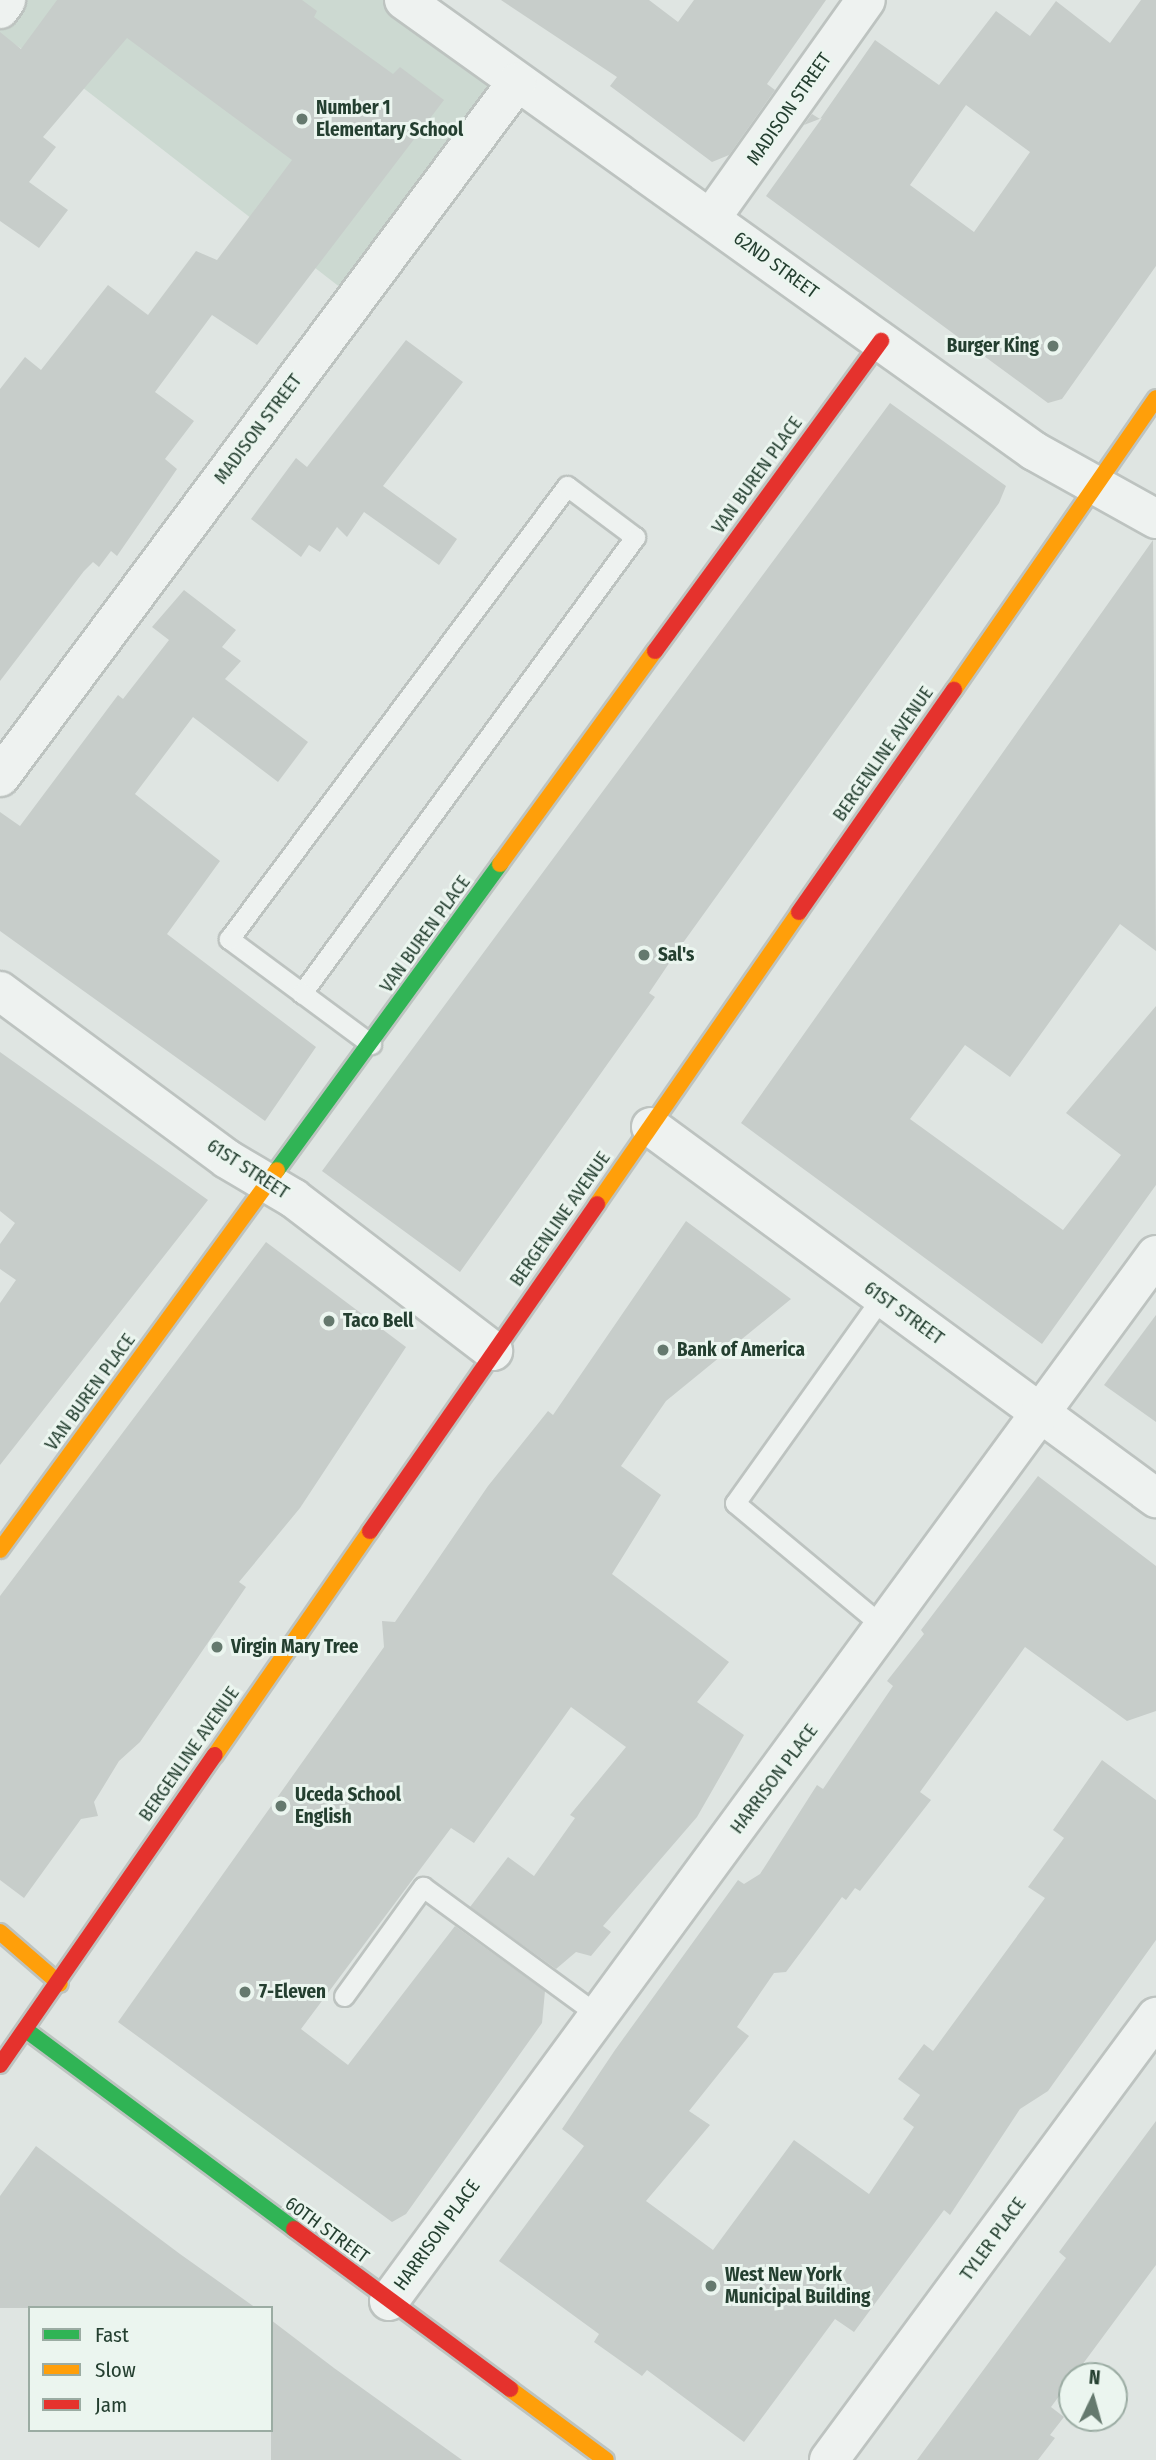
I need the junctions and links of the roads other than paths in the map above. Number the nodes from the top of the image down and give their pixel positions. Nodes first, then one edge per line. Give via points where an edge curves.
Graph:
1 (6, 0) edge
2 (404, 0) edge
3 (866, 0) edge
4 (0, 9) edge
5 (516, 82) junction
6 (711, 218) junction
7 (881, 341) junction
8 (1156, 398) edge
9 (1095, 484) junction
10 (1156, 519) edge
11 (0, 777) edge
12 (0, 991) edge
13 (302, 993) junction
14 (372, 1044) junction
15 (652, 1127) junction
16 (269, 1184) junction
17 (1156, 1255) edge
18 (882, 1297) junction
19 (493, 1351) junction
20 (1040, 1413) junction
21 (1156, 1499) edge
22 (0, 1550) edge
23 (886, 1629) junction
24 (0, 1933) edge
25 (60, 1984) junction
26 (344, 1996) dead end
27 (598, 2015) junction
28 (1156, 2017) edge
29 (26, 2030) junction
30 (0, 2065) edge
31 (389, 2301) junction
32 (606, 2460) edge
33 (829, 2460) edge

1 - 4 street
2 - 5 street, 62ND STREET
3 - 6 street, MADISON STREET
5 - 6 street, 62ND STREET
5 - 11 street, MADISON STREET
6 - 7 street, 62ND STREET
7 - 9 street, 62ND STREET via 1034,451
7 - 14 street, VAN BUREN PLACE
8 - 9 street, BERGENLINE AVENUE
9 - 10 street, 62ND STREET
9 - 15 street, BERGENLINE AVENUE
12 - 16 street, 61ST STREET
13 - 13 lane via 635,537 567,486 229,939
13 - 14 lane
14 - 16 street, VAN BUREN PLACE
15 - 18 street, 61ST STREET
15 - 19 street, BERGENLINE AVENUE
16 - 19 street, 61ST STREET
16 - 22 street, VAN BUREN PLACE
17 - 20 street, HARRISON PLACE
18 - 20 street, 61ST STREET
18 - 23 lane via 736,1503
19 - 25 street, BERGENLINE AVENUE
20 - 21 street, 61ST STREET
20 - 23 street, HARRISON PLACE
23 - 27 street, HARRISON PLACE
24 - 25 street
25 - 29 street, BERGENLINE AVENUE
26 - 27 lane via 422,1887
27 - 31 street, HARRISON PLACE
28 - 33 street, TYLER PLACE
29 - 30 street, BERGENLINE AVENUE
29 - 31 street, 60TH STREET
31 - 32 street, 60TH STREET

